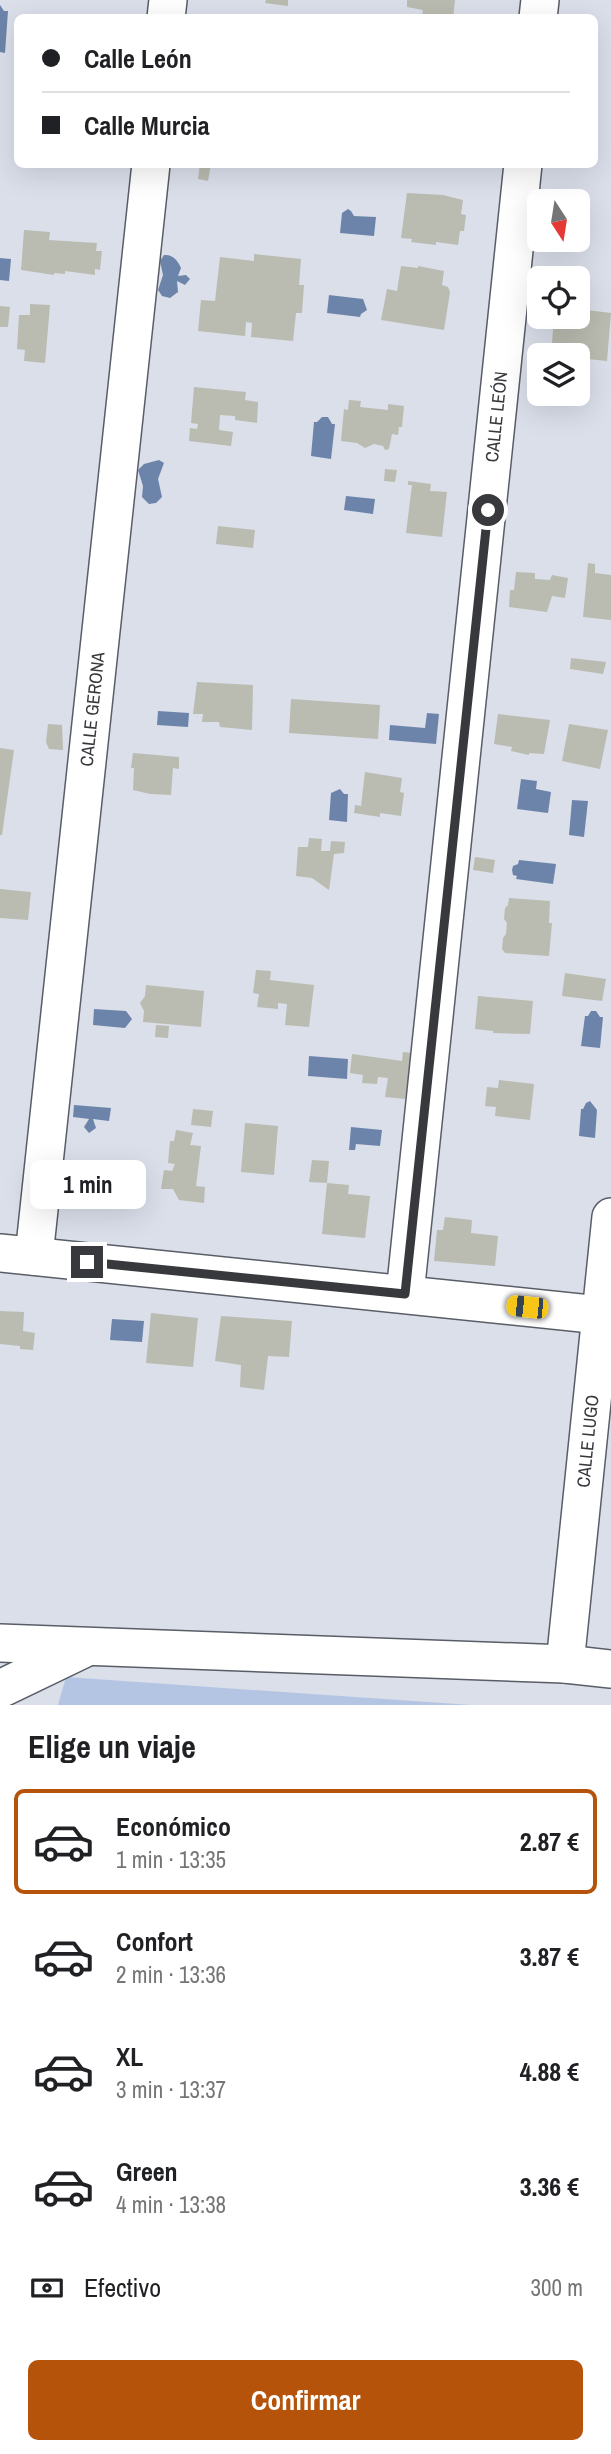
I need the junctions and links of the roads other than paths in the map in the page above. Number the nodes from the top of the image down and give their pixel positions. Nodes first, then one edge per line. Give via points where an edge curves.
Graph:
1 (151, 168) edge
2 (523, 168) edge
3 (611, 1217) edge
4 (17, 1255) edge
5 (405, 1294) junction
6 (606, 1316) edge
7 (0, 1643) edge
8 (87, 1647) junction
9 (565, 1664) junction
10 (611, 1669) edge
11 (0, 1689) edge

1 - 4 street, CALLE GERONA via 78,831
2 - 5 street, CALLE LEÓN
3 - 6 street, CALLE LUGO
4 - 5 street
5 - 6 street
6 - 9 street, CALLE LUGO
7 - 8 street
8 - 9 street
8 - 11 street
9 - 10 street

